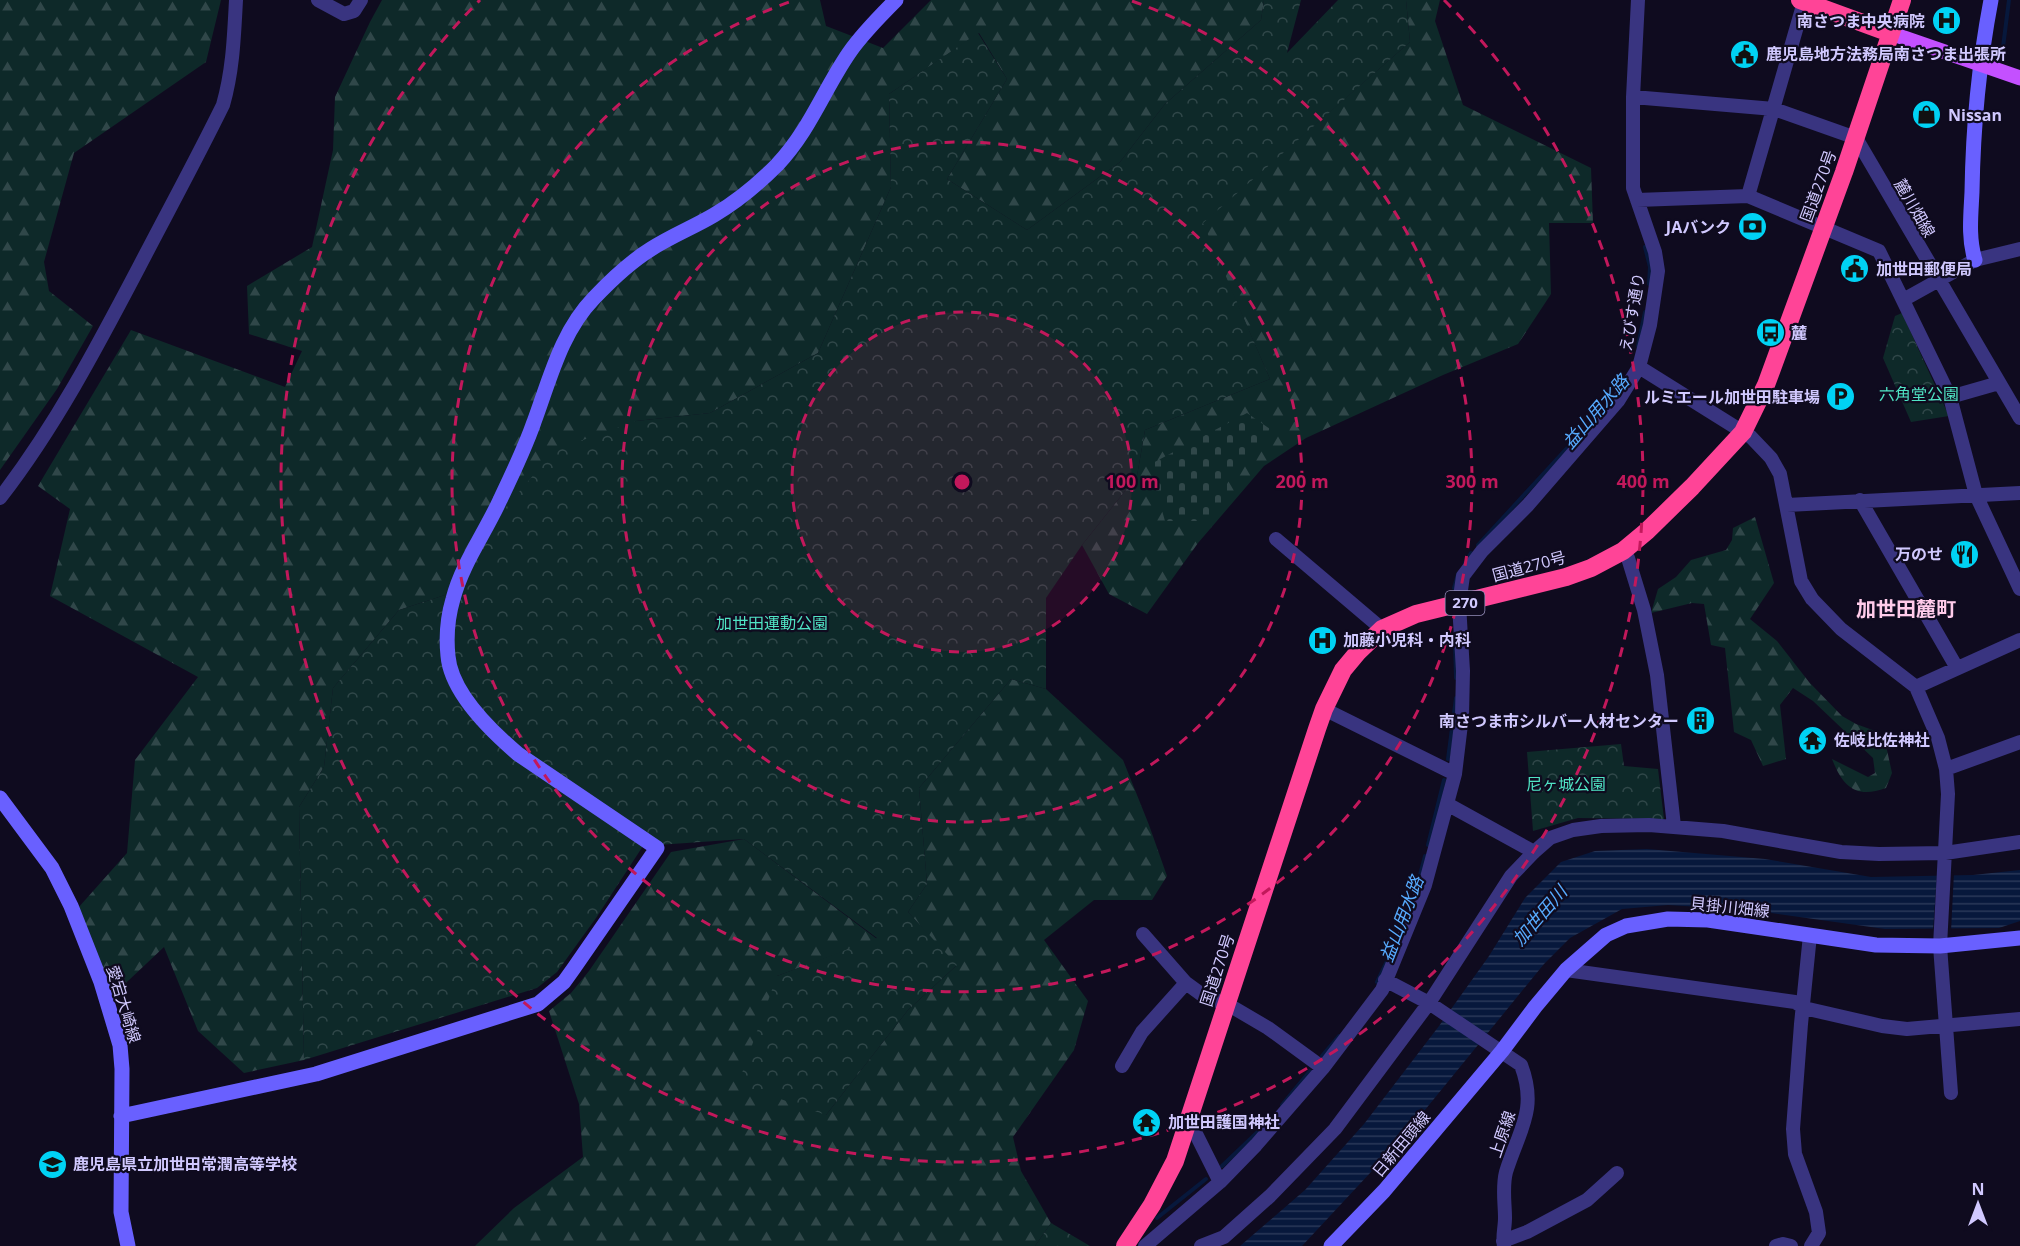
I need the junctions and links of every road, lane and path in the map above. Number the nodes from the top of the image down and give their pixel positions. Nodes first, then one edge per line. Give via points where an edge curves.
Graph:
1 (236, 0) edge
2 (318, 0) edge
3 (361, 0) edge
4 (896, 0) edge
5 (1638, 0) edge
6 (1902, 0) edge
7 (1991, 0) edge
8 (1802, 1) edge
9 (1890, 33) junction
10 (1984, 65) junction
11 (2020, 78) edge
12 (1633, 97) junction
13 (1774, 109) junction
14 (1856, 138) junction
15 (1748, 196) junction
16 (1637, 200) junction
17 (1824, 227) junction
18 (2020, 249) edge
19 (1975, 260) junction
20 (1939, 281) junction
21 (1903, 300) junction
22 (1638, 367) junction
23 (1999, 383) junction
24 (1950, 397) junction
25 (2020, 418) edge
26 (1743, 432) junction
27 (2020, 493) edge
28 (1977, 495) junction
29 (0, 498) edge
30 (1860, 500) junction
31 (1787, 505) junction
32 (1276, 538) dead end
33 (1623, 551) junction
34 (2020, 589) edge
35 (1459, 604) junction
36 (1382, 629) junction
37 (2020, 640) edge
38 (1957, 668) junction
39 (1916, 687) junction
40 (1324, 709) junction
41 (2020, 742) edge
42 (1946, 769) junction
43 (1455, 774) junction
44 (0, 798) edge
45 (1447, 804) junction
46 (1674, 826) junction
47 (2020, 843) edge
48 (1534, 852) junction
49 (1945, 857) junction
50 (1143, 934) dead end
51 (1810, 935) junction
52 (2020, 938) edge
53 (1940, 943) junction
54 (1566, 970) junction
55 (1385, 980) junction
56 (1186, 983) junction
57 (1432, 1005) junction
58 (1227, 1006) junction
59 (1804, 1008) junction
60 (2020, 1019) edge
61 (1946, 1026) junction
62 (1497, 1053) junction
63 (1122, 1066) dead end
64 (1323, 1068) junction
65 (1951, 1093) dead end
66 (121, 1116) junction
67 (1187, 1125) junction
68 (1617, 1173) dead end
69 (1220, 1182) junction
70 (1503, 1244) edge
71 (128, 1246) edge
72 (1125, 1246) edge
73 (1145, 1246) edge
74 (1201, 1246) edge
75 (1331, 1246) edge
76 (1776, 1246) edge
77 (1791, 1246) edge
78 (1811, 1246) edge

1 - 29 street via 230,81 223,105 71,392 28,462
2 - 3 street via 344,14 354,11
4 - 66 street via 850,51 809,125 765,177 714,216 651,249 591,301 560,350 529,435 453,599 448,657 457,686 469,703 518,754 657,848 574,969 538,1004 316,1074
5 - 12 street, えびす通り
6 - 9 highway, 国道270号 / 270
7 - 10 street
8 - 9 highway
8 - 13 street
9 - 10 main road
9 - 14 highway, 国道270号 / 270
10 - 11 main road
10 - 19 street via 1973,153 1970,238
12 - 13 street
12 - 16 street, えびす通り via 1632,168
13 - 14 street
13 - 15 street
14 - 17 highway, 国道270号 / 270
14 - 20 street, 麓川畑線
15 - 16 street
15 - 17 street
16 - 22 street, えびす通り via 1658,271 1650,325
17 - 21 street via 1879,251
17 - 26 highway, 国道270号 / 270 via 1766,385
18 - 19 street
19 - 20 street
20 - 21 street
20 - 23 street, 麓川畑線
21 - 24 street
22 - 26 street
22 - 35 street, えびす通り via 1618,401 1463,576
23 - 24 street
23 - 25 street, 麓川畑線
24 - 28 street
26 - 31 street via 1771,458 1780,474
26 - 33 highway, 国道270号 / 270 via 1677,502
27 - 28 street
28 - 30 street
28 - 34 street
30 - 31 street
30 - 38 street
31 - 39 street via 1802,581 1812,599 1841,629
32 - 36 street
33 - 35 highway, 国道270号 / 270 via 1566,577
33 - 46 street via 1644,610 1653,653
35 - 36 highway, 国道270号 / 270 via 1416,614
35 - 43 street, えびす通り via 1462,716
36 - 40 highway, 国道270号 / 270 via 1343,670
37 - 38 street
38 - 39 street
39 - 42 street via 1938,738
40 - 43 street
40 - 58 highway, 国道270号 / 270
41 - 42 street
42 - 49 street
43 - 45 street, えびす通り
44 - 66 street, 愛宕大崎線 via 52,868 94,965 120,1045
45 - 48 street
45 - 55 street, えびす通り via 1425,885
46 - 48 street via 1573,830 1550,838
46 - 49 street via 1841,852
47 - 49 street
48 - 57 street via 1512,876
49 - 53 street
50 - 56 street
51 - 53 street, 貝掛川畑線 via 1876,945
51 - 54 street, 貝掛川畑線 via 1708,920 1647,921 1606,935
51 - 59 street
52 - 53 street, 貝掛川畑線
53 - 61 street
54 - 59 street via 1795,1002
54 - 62 street, 貝掛川畑線
55 - 57 street, 上原線
55 - 64 street, えびす通り via 1382,990
56 - 58 street
56 - 63 street via 1142,1032
57 - 62 street, 上原線
57 - 74 street via 1335,1129 1224,1237
58 - 64 street
58 - 67 highway, 国道270号 / 270
59 - 61 street via 1882,1026
59 - 78 street via 1793,1129 1795,1154 1819,1233
60 - 61 street
61 - 65 street
62 - 70 street, 上原線 via 1521,1065 1529,1096 1526,1120 1506,1174
62 - 75 street, 日新田頭線 via 1384,1191
64 - 69 street, えびす通り
66 - 71 street, 愛宕大崎線 via 121,1212
67 - 69 street via 1195,1132
67 - 72 highway, 国道270号 / 270 via 1172,1167
68 - 70 street via 1587,1200
69 - 73 street, えびす通り
76 - 77 street

